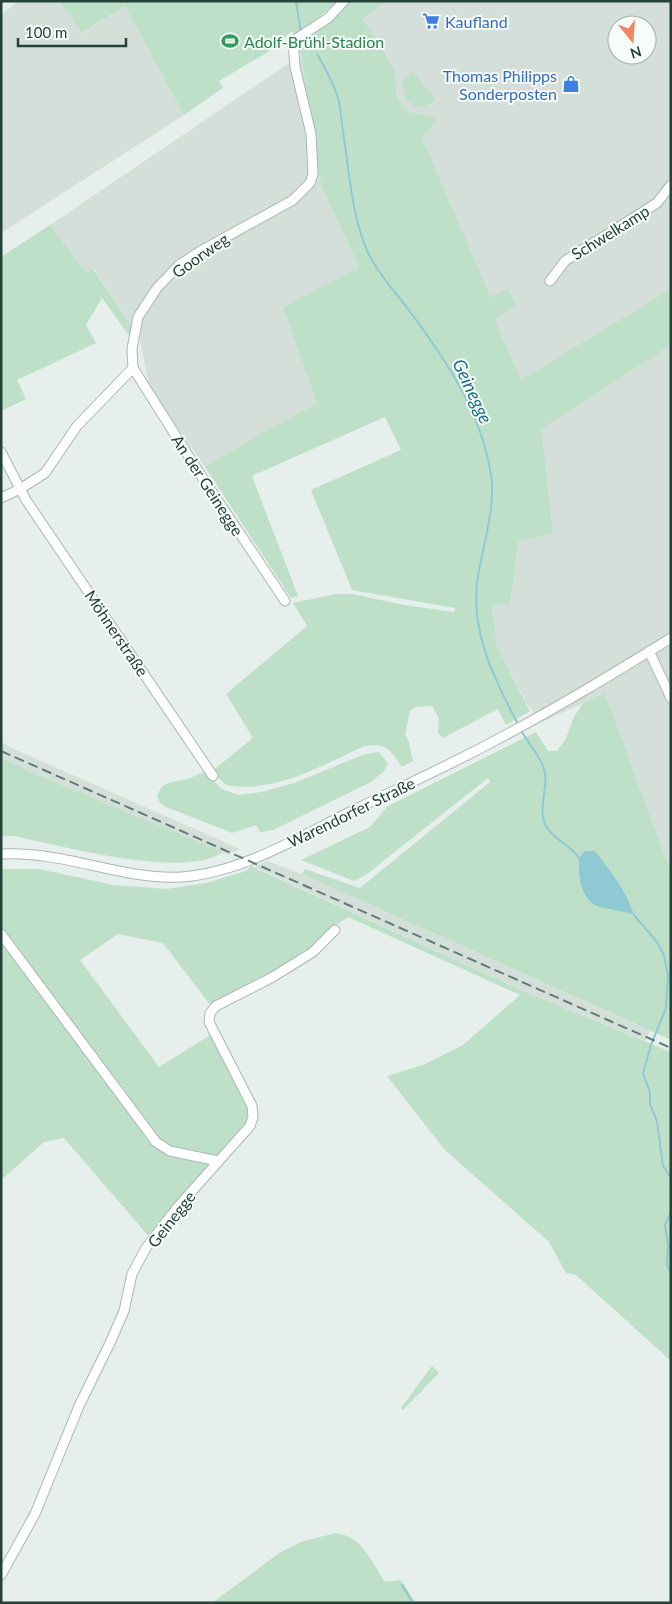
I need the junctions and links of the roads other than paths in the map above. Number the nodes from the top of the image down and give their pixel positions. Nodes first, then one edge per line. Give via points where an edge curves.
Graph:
1 (344, 1) edge
2 (671, 185) edge
3 (550, 281) dead end
4 (133, 368) junction
5 (1, 452) edge
6 (20, 489) junction
7 (1, 498) edge
8 (285, 601) dead end
9 (671, 638) edge
10 (649, 651) junction
11 (671, 698) edge
12 (213, 776) dead end
13 (1, 854) edge
14 (335, 930) dead end
15 (1, 934) edge
16 (202, 1159) junction
17 (218, 1161) junction
18 (209, 1174) junction
19 (1, 1575) edge

1 - 4 street, Goorweg via 328,18 293,41 295,67 311,134 313,174 310,184 293,200 179,265 157,288 138,317 132,349
2 - 3 street, Schwelkamp via 657,203 565,261
4 - 6 street via 77,426 45,473
4 - 8 street, An der Geinegge
5 - 6 street, Möhnerstraße
6 - 7 street
6 - 12 street, Möhnerstraße
9 - 10 street, Warendorfer Straße
10 - 11 street
10 - 13 street, Warendorfer Straße via 497,740 260,855 209,872 182,877 138,875 38,856
14 - 17 street, Geinegge via 313,952 216,1006 210,1013 209,1022 252,1106 253,1116 250,1126
15 - 16 street via 156,1142 170,1152
16 - 17 street
16 - 18 street
17 - 18 street, Geinegge
18 - 19 street, Geinegge via 176,1209 146,1248 132,1274 130,1292 114,1335 79,1406 35,1514

